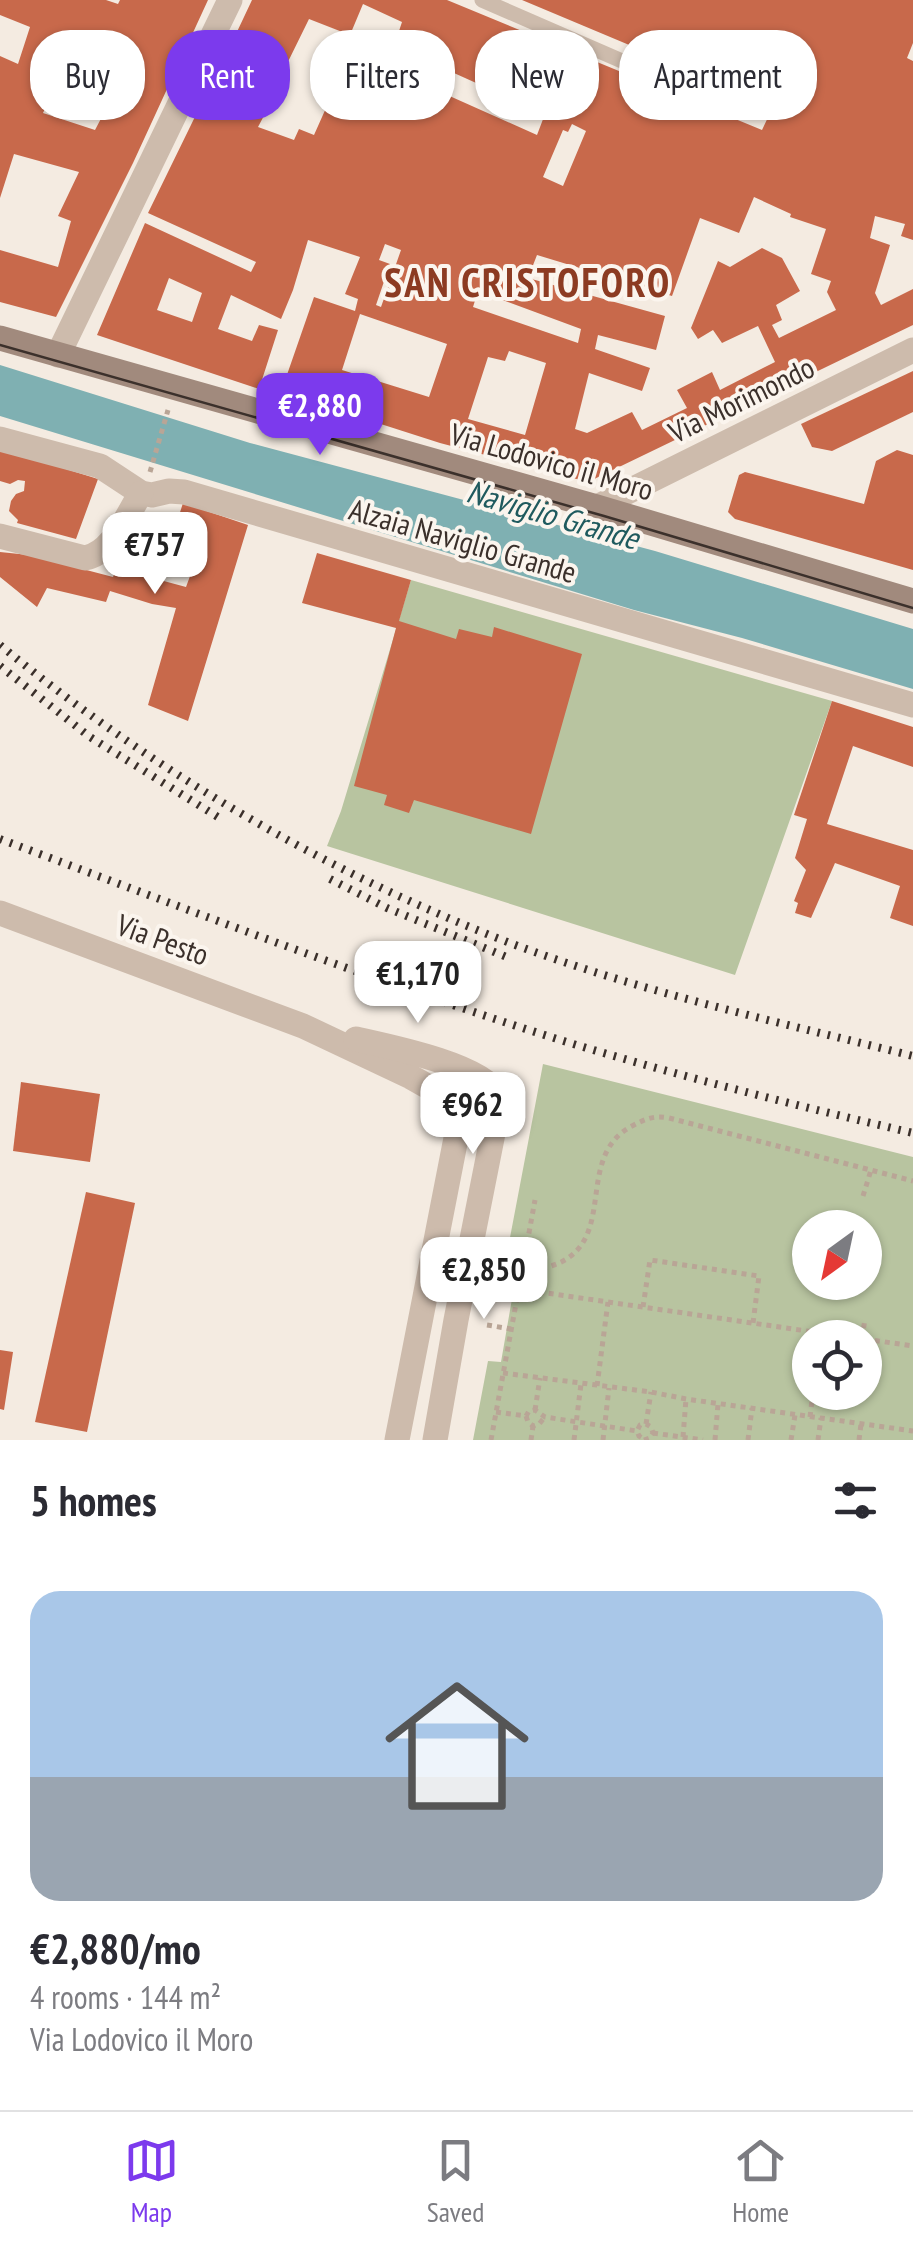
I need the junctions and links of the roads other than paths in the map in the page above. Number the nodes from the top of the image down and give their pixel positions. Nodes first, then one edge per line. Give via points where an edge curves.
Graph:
1 (230, 0) edge
2 (482, 0) edge
3 (619, 60) edge
4 (0, 338) edge
5 (913, 350) edge
6 (58, 355) junction
7 (0, 439) edge
8 (141, 493) junction
9 (597, 506) junction
10 (0, 536) edge
11 (913, 601) edge
12 (913, 705) edge
13 (0, 913) edge
14 (303, 1026) junction
15 (446, 1186) junction
16 (481, 1195) junction
17 (396, 1440) edge
18 (435, 1440) edge

1 - 6 street
2 - 3 lane
4 - 6 street, Via Lodovico il Moro
5 - 9 street, Via Morimondo
6 - 9 street, Via Lodovico il Moro
7 - 8 street via 100,466
8 - 10 street via 110,542 93,556
8 - 12 street, Alzaia Naviglio Grande via 184,492
9 - 11 street, Via Lodovico il Moro
13 - 14 street, Via Pesto
14 - 15 street, Via Pesto via 450,1100 457,1134
14 - 16 street, Via Pesto via 482,1078 496,1093 498,1108
15 - 16 street via 465,1184
15 - 17 street
16 - 18 street

